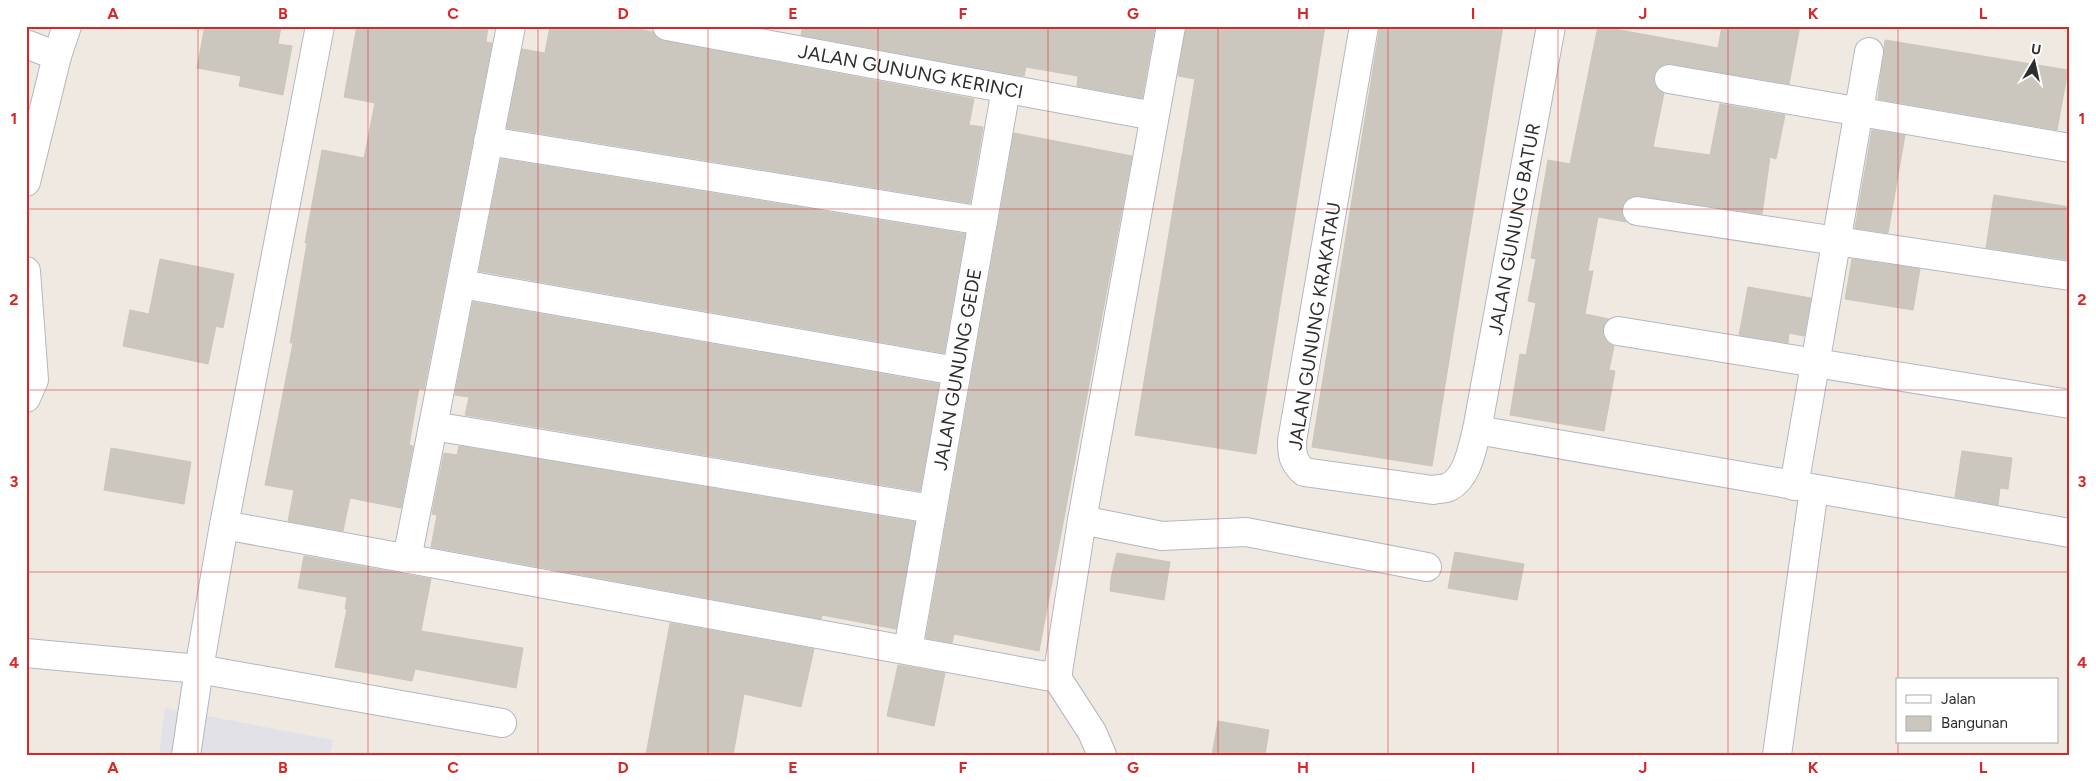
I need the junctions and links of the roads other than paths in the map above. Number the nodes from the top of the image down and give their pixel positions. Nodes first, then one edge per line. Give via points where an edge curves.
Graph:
1 (67, 26) edge
2 (320, 26) edge
3 (511, 26) edge
4 (667, 26) edge
5 (1171, 26) edge
6 (1364, 26) edge
7 (1551, 26) edge
8 (26, 44) edge
9 (1869, 52) dead end
10 (57, 56) junction
11 (1669, 79) dead end
12 (1006, 89) junction
13 (1859, 111) junction
14 (1154, 116) junction
15 (488, 141) junction
16 (2070, 148) edge
17 (26, 182) edge
18 (1637, 211) dead end
19 (983, 221) junction
20 (1836, 241) junction
21 (26, 271) edge
22 (2070, 276) edge
23 (461, 284) junction
24 (1618, 330) dead end
25 (1815, 362) junction
26 (956, 371) junction
27 (26, 398) edge
28 (2070, 404) edge
29 (433, 426) junction
30 (1477, 430) junction
31 (1804, 487) junction
32 (932, 509) junction
33 (1082, 520) junction
34 (224, 525) junction
35 (2070, 533) edge
36 (407, 559) junction
37 (1427, 567) dead end
38 (908, 650) junction
39 (26, 653) edge
40 (198, 669) junction
41 (1057, 678) junction
42 (502, 723) dead end
43 (186, 755) edge
44 (1102, 755) edge
45 (1777, 755) edge

1 - 10 street
2 - 34 street
3 - 15 street
4 - 12 street, JALAN GUNUNG KERINCI
5 - 14 street
6 - 30 street, JALAN GUNUNG KRAKATAU via 1292,456 1304,472 1433,490 1449,486 1461,475
7 - 30 street, JALAN GUNUNG BATUR
8 - 10 street
9 - 13 street
10 - 17 street
11 - 13 street
12 - 14 street, JALAN GUNUNG KERINCI
12 - 19 street, JALAN GUNUNG GEDE
13 - 16 street
13 - 20 street
14 - 33 street
15 - 19 street
15 - 23 street
18 - 20 street
19 - 26 street, JALAN GUNUNG GEDE
20 - 22 street
20 - 25 street
21 - 27 street via 34,380
23 - 26 street
23 - 29 street
24 - 25 street
25 - 28 street
25 - 31 street
26 - 32 street, JALAN GUNUNG GEDE
29 - 32 street
29 - 36 street
30 - 31 street
31 - 35 street
31 - 45 street
32 - 38 street, JALAN GUNUNG GEDE
33 - 37 street via 1162,536 1246,532
33 - 41 street
34 - 36 street
34 - 40 street
36 - 38 street
38 - 41 street
39 - 40 street
40 - 42 street
40 - 43 street
41 - 44 street via 1092,732

